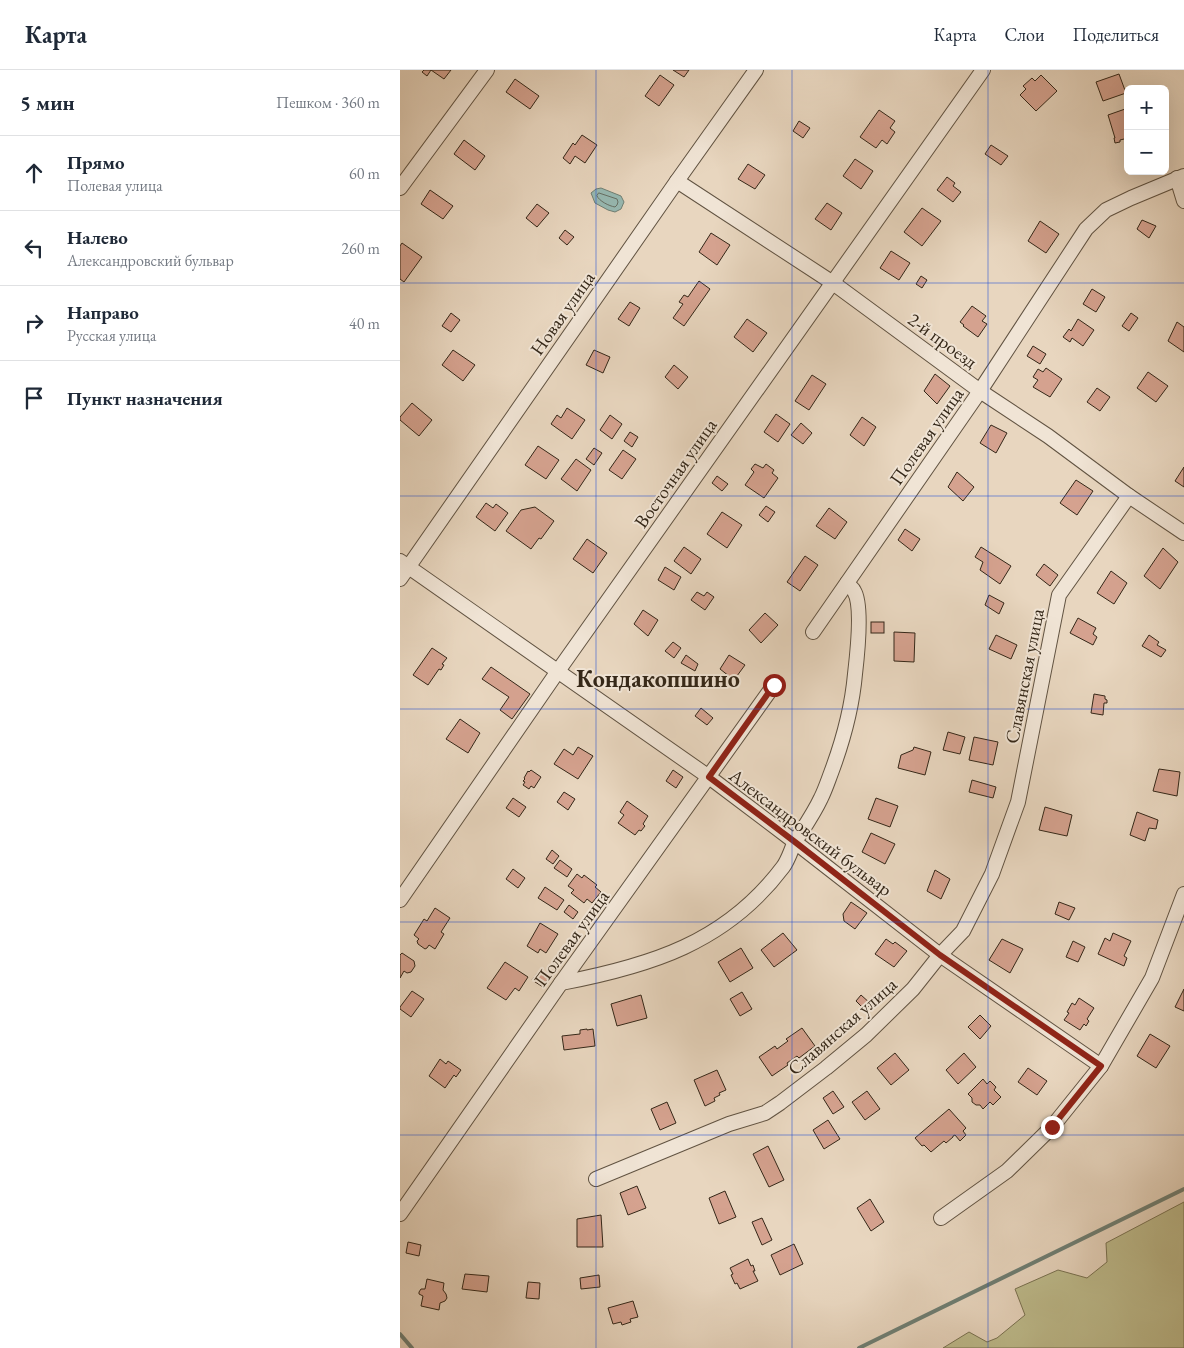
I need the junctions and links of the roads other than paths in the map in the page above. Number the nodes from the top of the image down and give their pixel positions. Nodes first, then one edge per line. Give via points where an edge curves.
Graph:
1 (487, 70) edge
2 (756, 70) edge
3 (983, 70) edge
4 (1181, 177) edge
5 (677, 182) junction
6 (400, 188) edge
7 (1184, 201) edge
8 (833, 283) junction
9 (980, 391) junction
10 (1129, 496) junction
11 (1184, 533) edge
12 (403, 569) edge
13 (847, 583) junction
14 (813, 632) dead end
15 (558, 671) junction
16 (774, 685) dead end
17 (709, 777) junction
18 (795, 842) junction
19 (1184, 894) edge
20 (400, 900) edge
21 (940, 955) junction
22 (560, 984) junction
23 (1101, 1066) junction
24 (596, 1179) dead end
25 (400, 1214) edge
26 (941, 1218) dead end

1 - 6 street
2 - 5 street, Новая улица
3 - 8 street, Восточная улица
4 - 7 street
4 - 9 street, Полевая улица via 1106,210 1086,229
5 - 8 street, 2-й проезд
5 - 12 street, Новая улица
8 - 9 street, 2-й проезд
8 - 15 street, Восточная улица
9 - 10 street, 2-й проезд
9 - 13 street, Полевая улица
10 - 11 street, 2-й проезд
10 - 21 street, Славянская улица via 1059,595 1018,802 992,874 963,931
12 - 15 street, Александровский бульвар
13 - 14 street, Полевая улица
13 - 18 street via 855,593 858,610 854,693 847,725 822,796
15 - 17 street, Александровский бульвар
15 - 20 street, Восточная улица
16 - 17 street, Полевая улица
17 - 18 street, Александровский бульвар
17 - 22 street, Полевая улица
18 - 21 street, Александровский бульвар
18 - 22 street via 785,865 761,894 708,935 646,963
19 - 23 street via 1152,978
21 - 23 street, Александровский бульвар
21 - 24 street, Славянская улица via 913,989 866,1035 765,1113 729,1124
22 - 25 street, Полевая улица
23 - 26 street via 1052,1127 1007,1171

